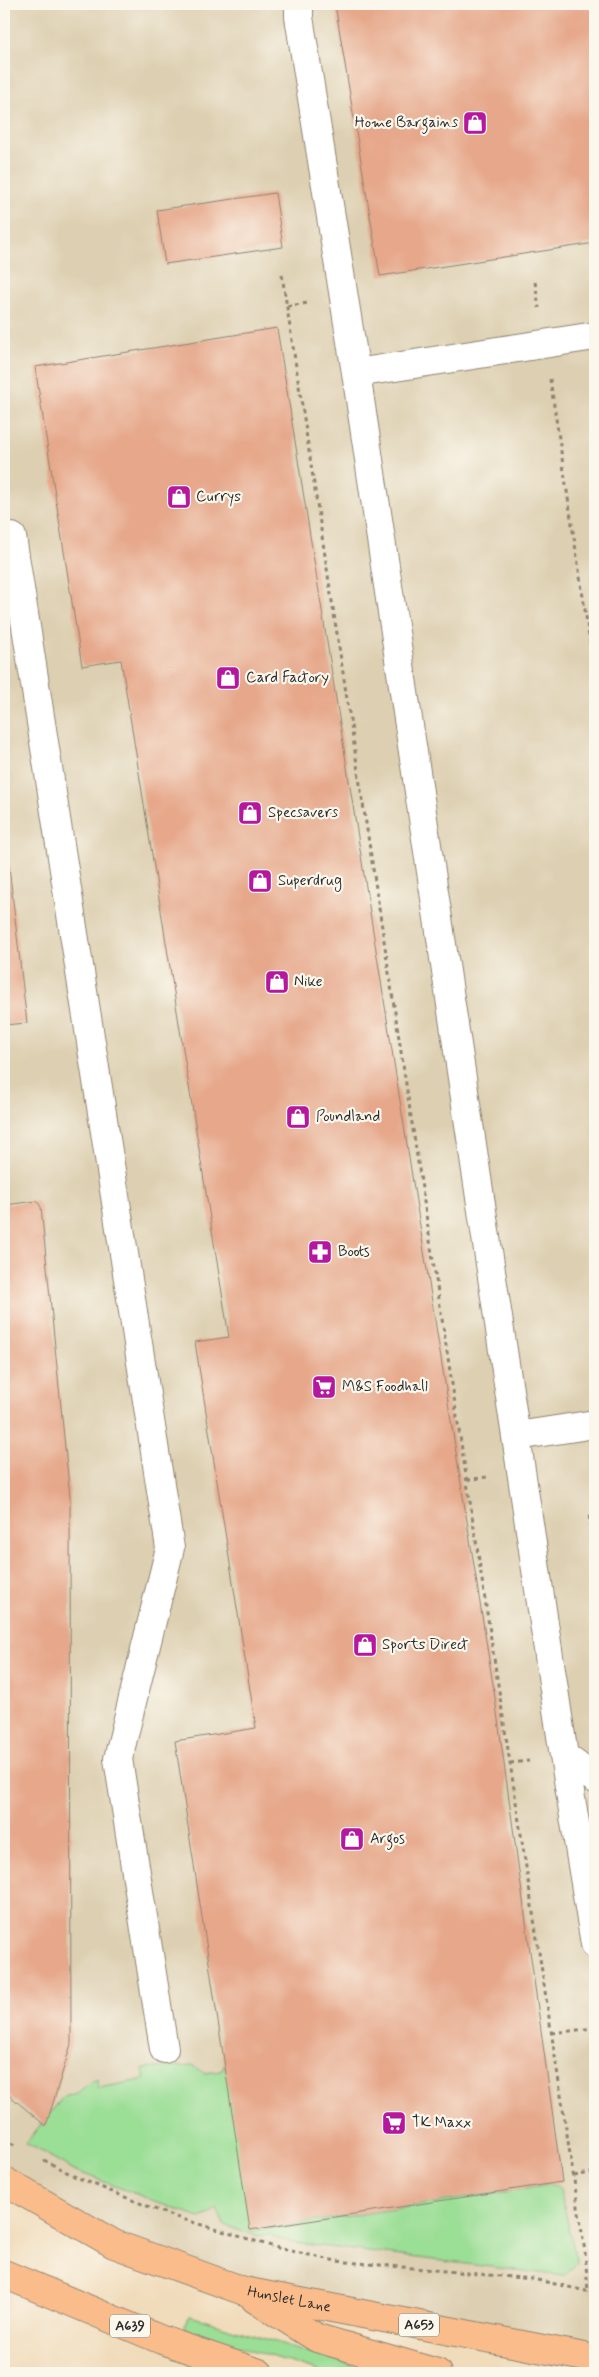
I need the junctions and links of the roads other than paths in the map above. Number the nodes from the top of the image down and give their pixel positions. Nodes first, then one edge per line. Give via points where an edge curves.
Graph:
1 (299, 4) edge
2 (595, 336) edge
3 (356, 373) junction
4 (4, 538) edge
5 (595, 1424) edge
6 (517, 1436) junction
7 (564, 1756) junction
8 (595, 1779) edge
9 (595, 1944) edge
10 (164, 2049) dead end
11 (4, 2181) edge
12 (4, 2274) edge
13 (244, 2291) junction
14 (595, 2359) edge
15 (259, 2373) edge
16 (437, 2373) edge

1 - 3 lane
2 - 3 lane
3 - 6 lane
4 - 10 lane via 12,537 170,1548 118,1759
5 - 6 lane
6 - 7 lane
7 - 8 lane
7 - 9 lane
11 - 13 main road, Hunslet Lane / A653 via 114,2244
12 - 15 main road, A639 via 162,2340
13 - 14 main road, Hunslet Lane / A653
13 - 16 main road, A653 via 317,2338

